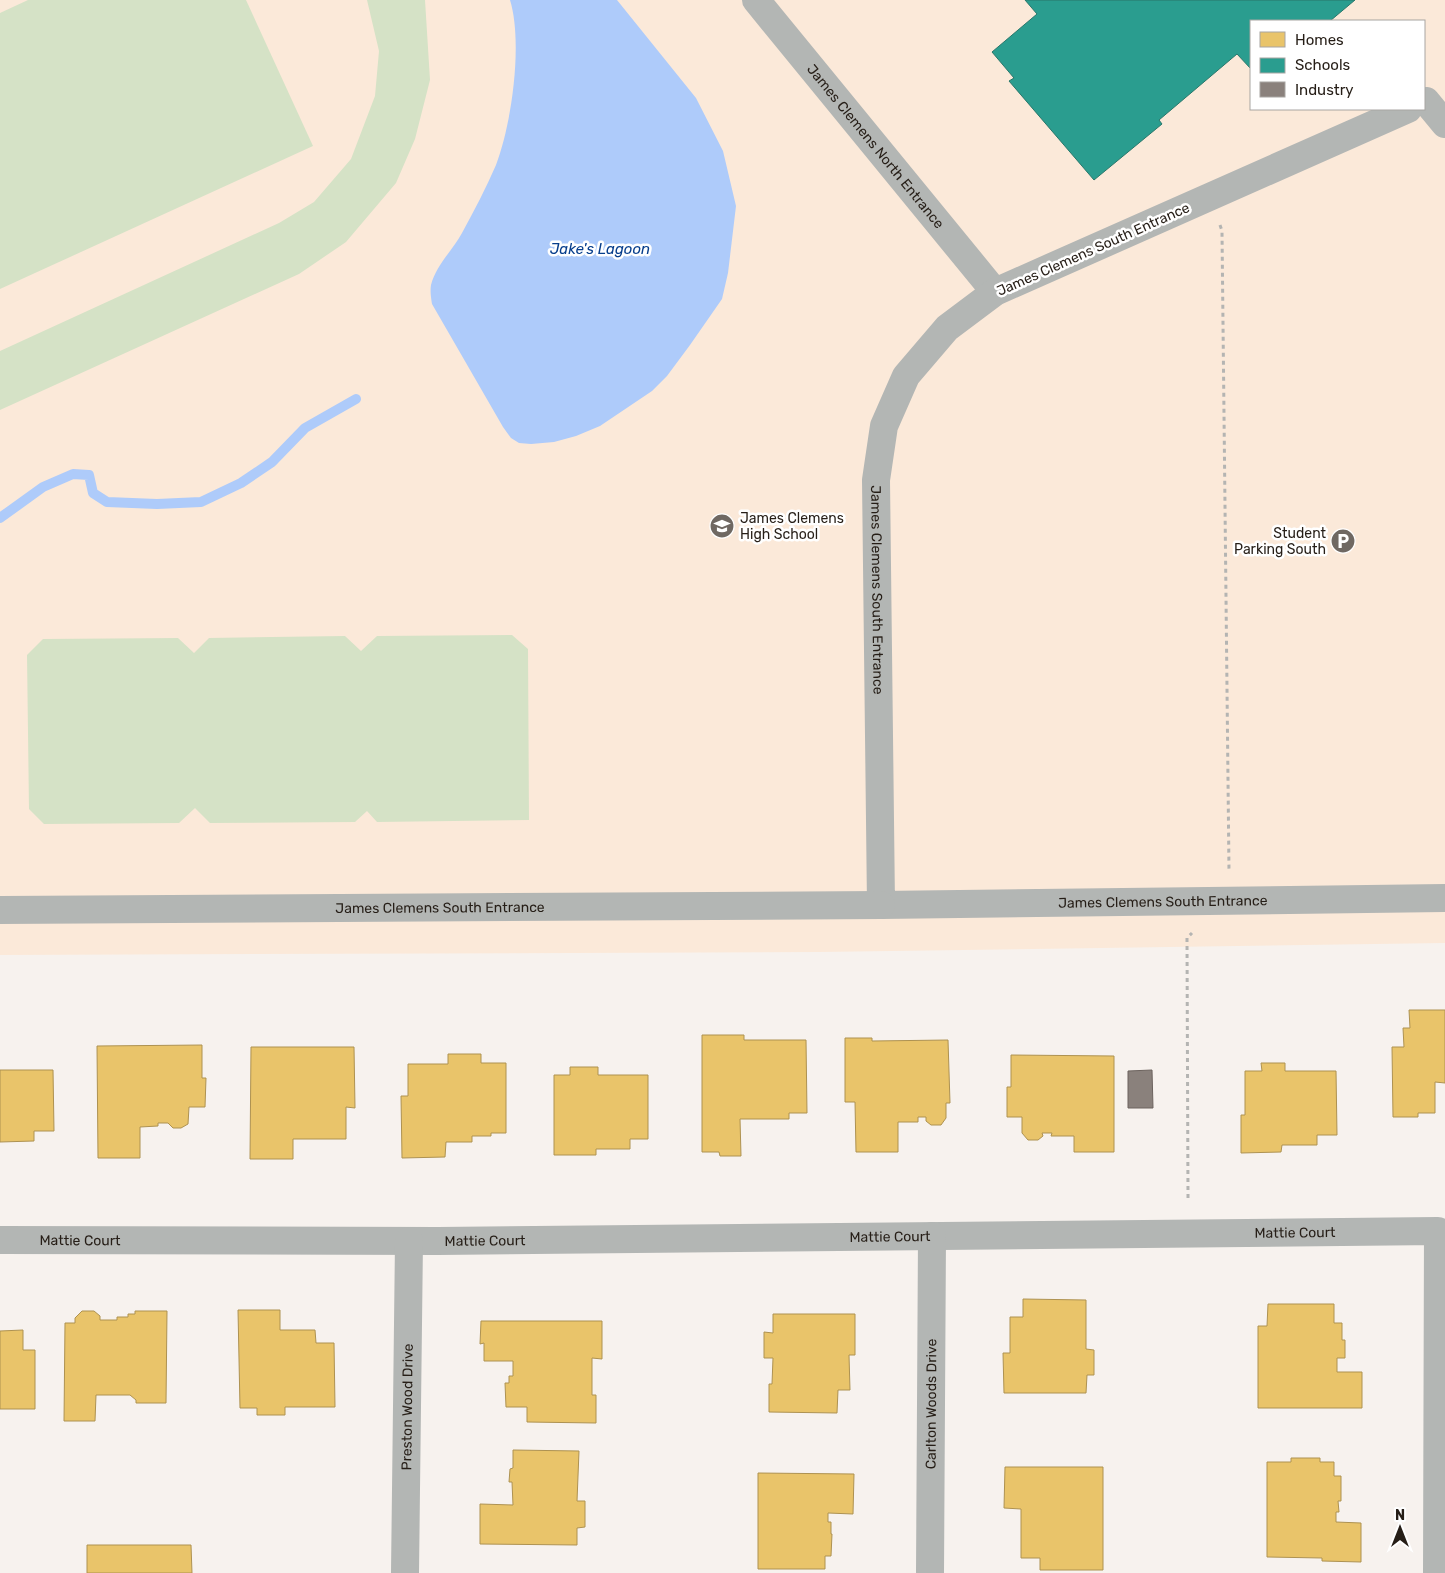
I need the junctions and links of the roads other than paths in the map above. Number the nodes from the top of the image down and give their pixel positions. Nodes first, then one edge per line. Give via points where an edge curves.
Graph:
1 (756, 0) edge
2 (1426, 101) edge
3 (1406, 110) edge
4 (1445, 124) edge
5 (995, 292) junction
6 (1445, 898) edge
7 (881, 905) junction
8 (0, 910) edge
9 (932, 1236) junction
10 (0, 1240) edge
11 (409, 1241) junction
12 (405, 1573) edge
13 (930, 1573) edge
14 (1437, 1573) edge

1 - 5 street, James Clemens North Entrance
2 - 4 street, James Clemens South Entrance
3 - 5 street, James Clemens South Entrance
5 - 7 street, James Clemens South Entrance via 947,328 906,376 884,426 876,480
6 - 7 street, James Clemens South Entrance
7 - 8 street, James Clemens South Entrance
9 - 11 street, Mattie Court
9 - 13 street, Carlton Woods Drive
9 - 14 street, Mattie Court via 1438,1231
10 - 11 street, Mattie Court
11 - 12 street, Preston Wood Drive

